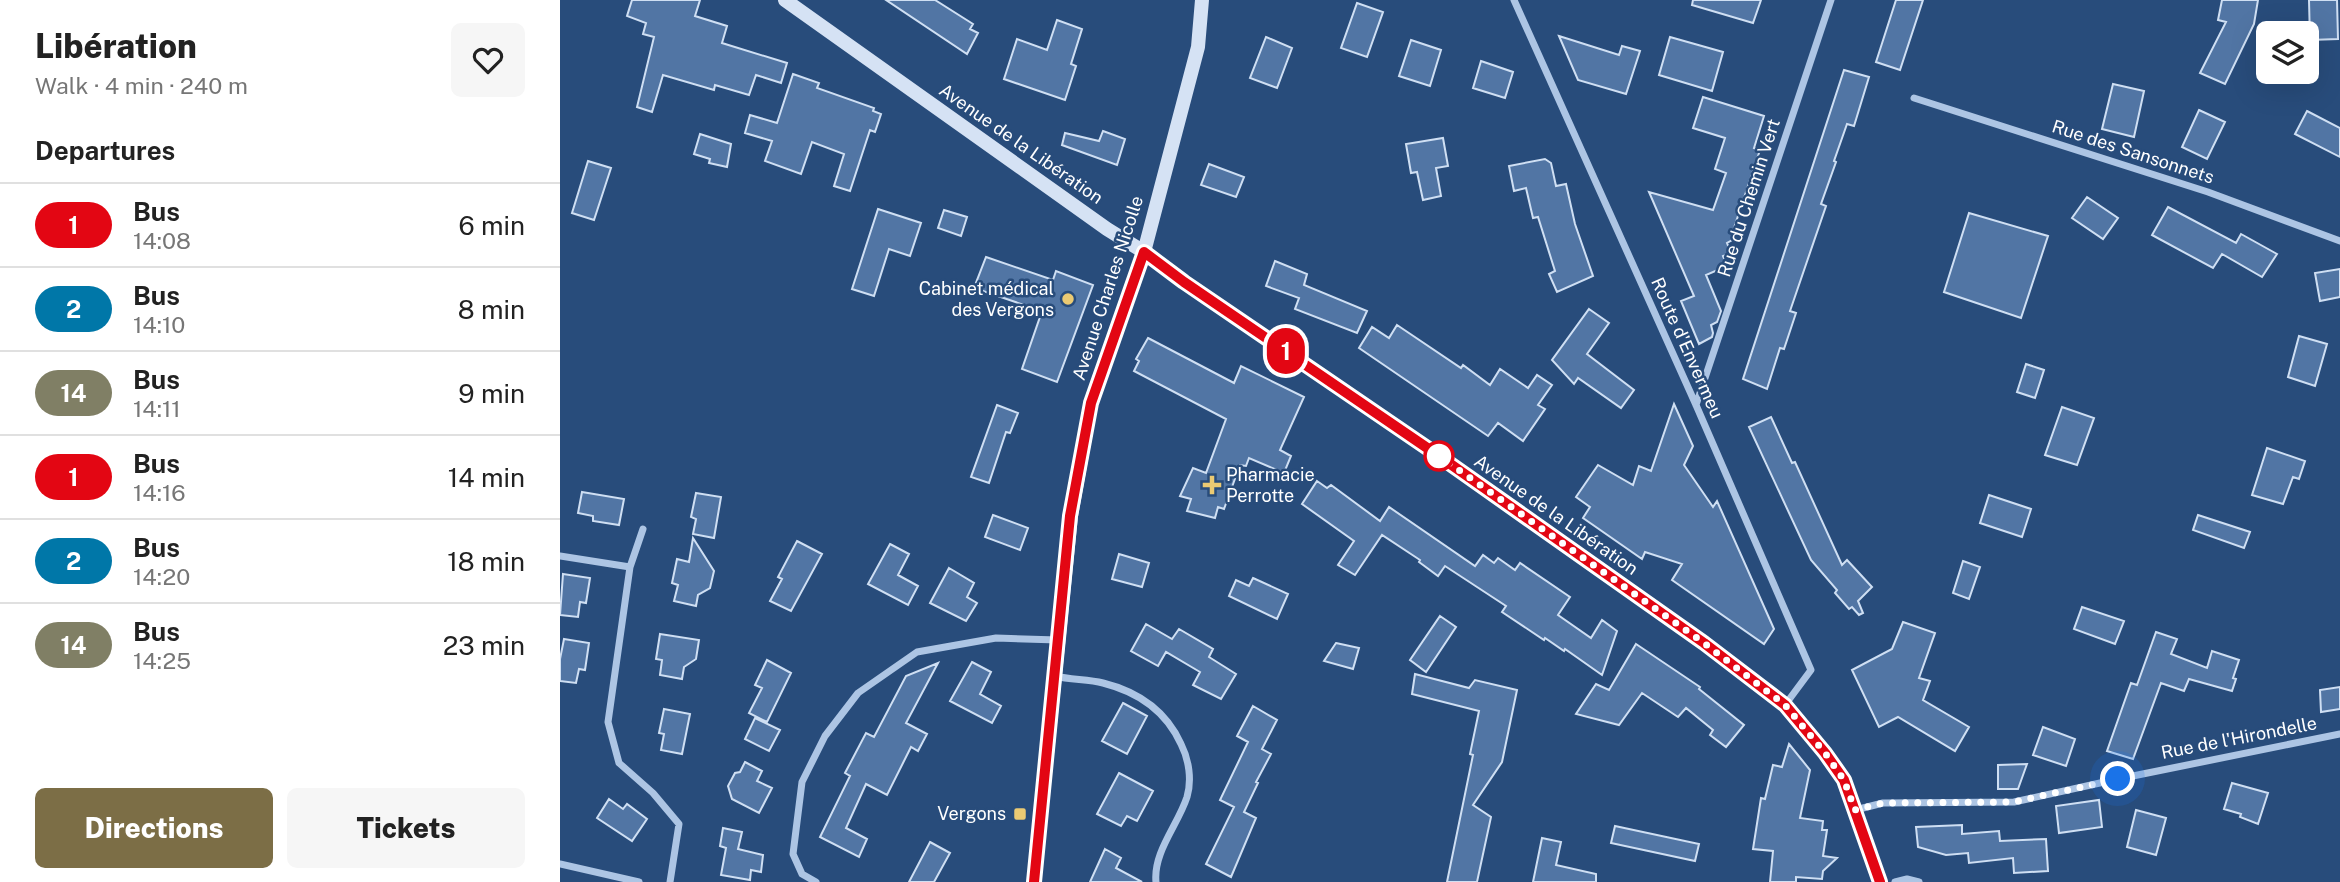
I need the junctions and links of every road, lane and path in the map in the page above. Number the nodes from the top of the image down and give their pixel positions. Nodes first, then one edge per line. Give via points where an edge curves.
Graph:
1 (785, 0) edge
2 (1202, 0) edge
3 (1514, 0) edge
4 (1831, 0) edge
5 (1914, 98) dead end
6 (2340, 242) edge
7 (1144, 252) junction
8 (1696, 405) junction
9 (643, 529) dead end
10 (560, 555) edge
11 (630, 568) junction
12 (1058, 640) junction
13 (1055, 676) junction
14 (1785, 705) junction
15 (2340, 734) edge
16 (1855, 810) junction
17 (560, 864) edge
18 (639, 882) edge
19 (670, 882) edge
20 (816, 882) edge
21 (1034, 882) edge
22 (1156, 882) edge
23 (1880, 882) edge
24 (1895, 882) edge
25 (1919, 882) edge

1 - 7 main road, Avenue de la Libération
2 - 7 main road, Avenue Charles Nicolle via 1198,47
3 - 8 street, Route d'Envermeu
4 - 8 street, Rue du Chemin Vert
5 - 6 street, Rue des Sansonnets via 2208,192
7 - 12 main road, Avenue Charles Nicolle via 1091,403 1070,516
7 - 14 main road, Avenue de la Libération via 1451,464
8 - 14 street, Route d'Envermeu via 1811,670
9 - 11 street
10 - 11 street
11 - 19 street via 608,722 619,763 679,824
12 - 13 main road, Avenue Charles Nicolle
12 - 20 street via 996,638 917,652 859,693 825,736 802,782 793,854 802,874
13 - 21 main road, Avenue Charles Nicolle
13 - 22 street via 1102,683 1154,705 1171,723 1183,747 1190,771 1187,795 1155,868
14 - 16 main road, Avenue de la Libération via 1844,780
15 - 16 street, Rue de l'Hirondelle via 2014,802 1883,803
16 - 23 main road, Avenue de la Libération
17 - 18 street
24 - 25 street

